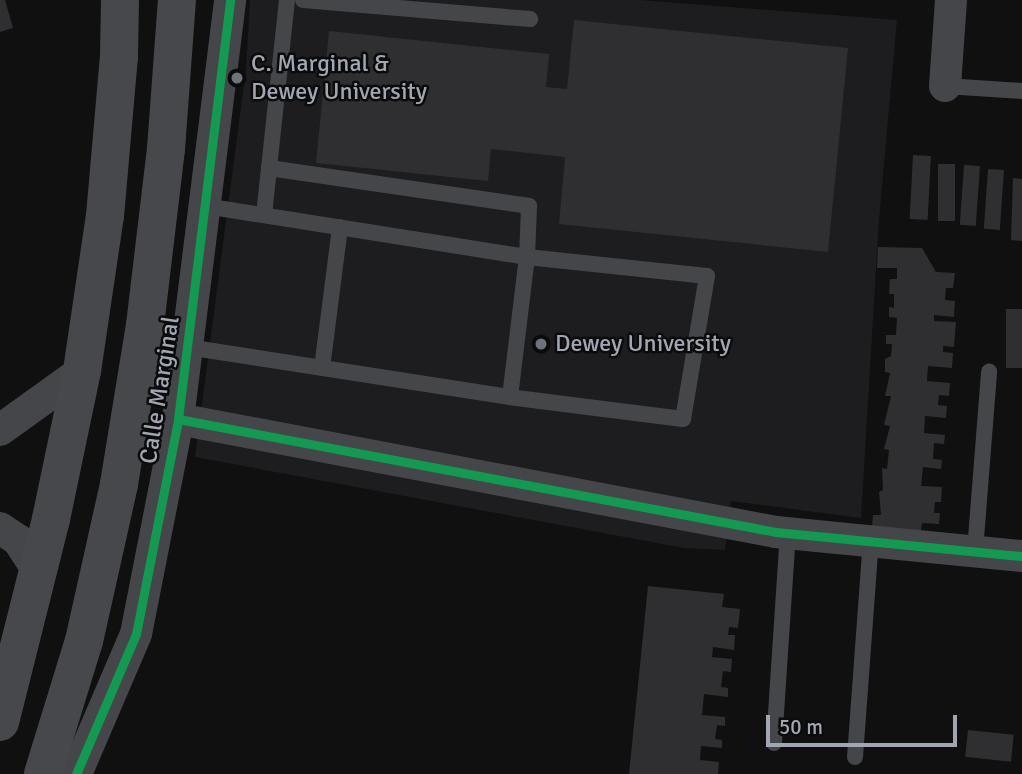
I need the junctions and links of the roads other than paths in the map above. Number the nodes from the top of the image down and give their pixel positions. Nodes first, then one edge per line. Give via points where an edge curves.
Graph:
1 (120, 0) edge
2 (177, 0) edge
3 (230, 0) edge
4 (287, 0) edge
5 (303, 0) edge
6 (951, 0) edge
7 (530, 19) dead end
8 (945, 86) joint
9 (1022, 91) edge
10 (269, 168) junction
11 (206, 206) junction
12 (264, 215) junction
13 (340, 227) junction
14 (527, 257) junction
15 (187, 347) junction
16 (322, 368) junction
17 (82, 370) junction
18 (989, 372) dead end
19 (510, 397) junction
20 (178, 419) junction
21 (0, 430) edge
22 (0, 528) edge
23 (788, 533) junction
24 (870, 541) junction
25 (975, 551) junction
26 (1022, 556) edge
27 (38, 572) junction
28 (0, 722) edge
29 (774, 743) dead end
30 (855, 757) dead end
31 (43, 774) edge
32 (76, 774) edge

1 - 17 main road via 105,216
2 - 31 main road via 166,149 145,325 119,484 84,641
3 - 11 street, Calle Marginal
4 - 10 lane
5 - 7 lane
6 - 8 street
8 - 9 lane
10 - 12 lane
10 - 14 lane via 529,206
11 - 12 lane
11 - 15 street, Calle Marginal
12 - 13 lane
13 - 14 lane
13 - 16 lane
14 - 19 lane
14 - 19 lane via 707,276 683,419
15 - 16 lane
15 - 20 street, Calle Marginal
16 - 19 lane
17 - 21 street
17 - 27 main road
18 - 25 lane
20 - 23 street
20 - 32 street, Calle Marginal via 136,634
22 - 27 street via 18,540
23 - 24 street
23 - 29 lane
24 - 25 street
24 - 30 lane
25 - 26 street
27 - 28 main road

